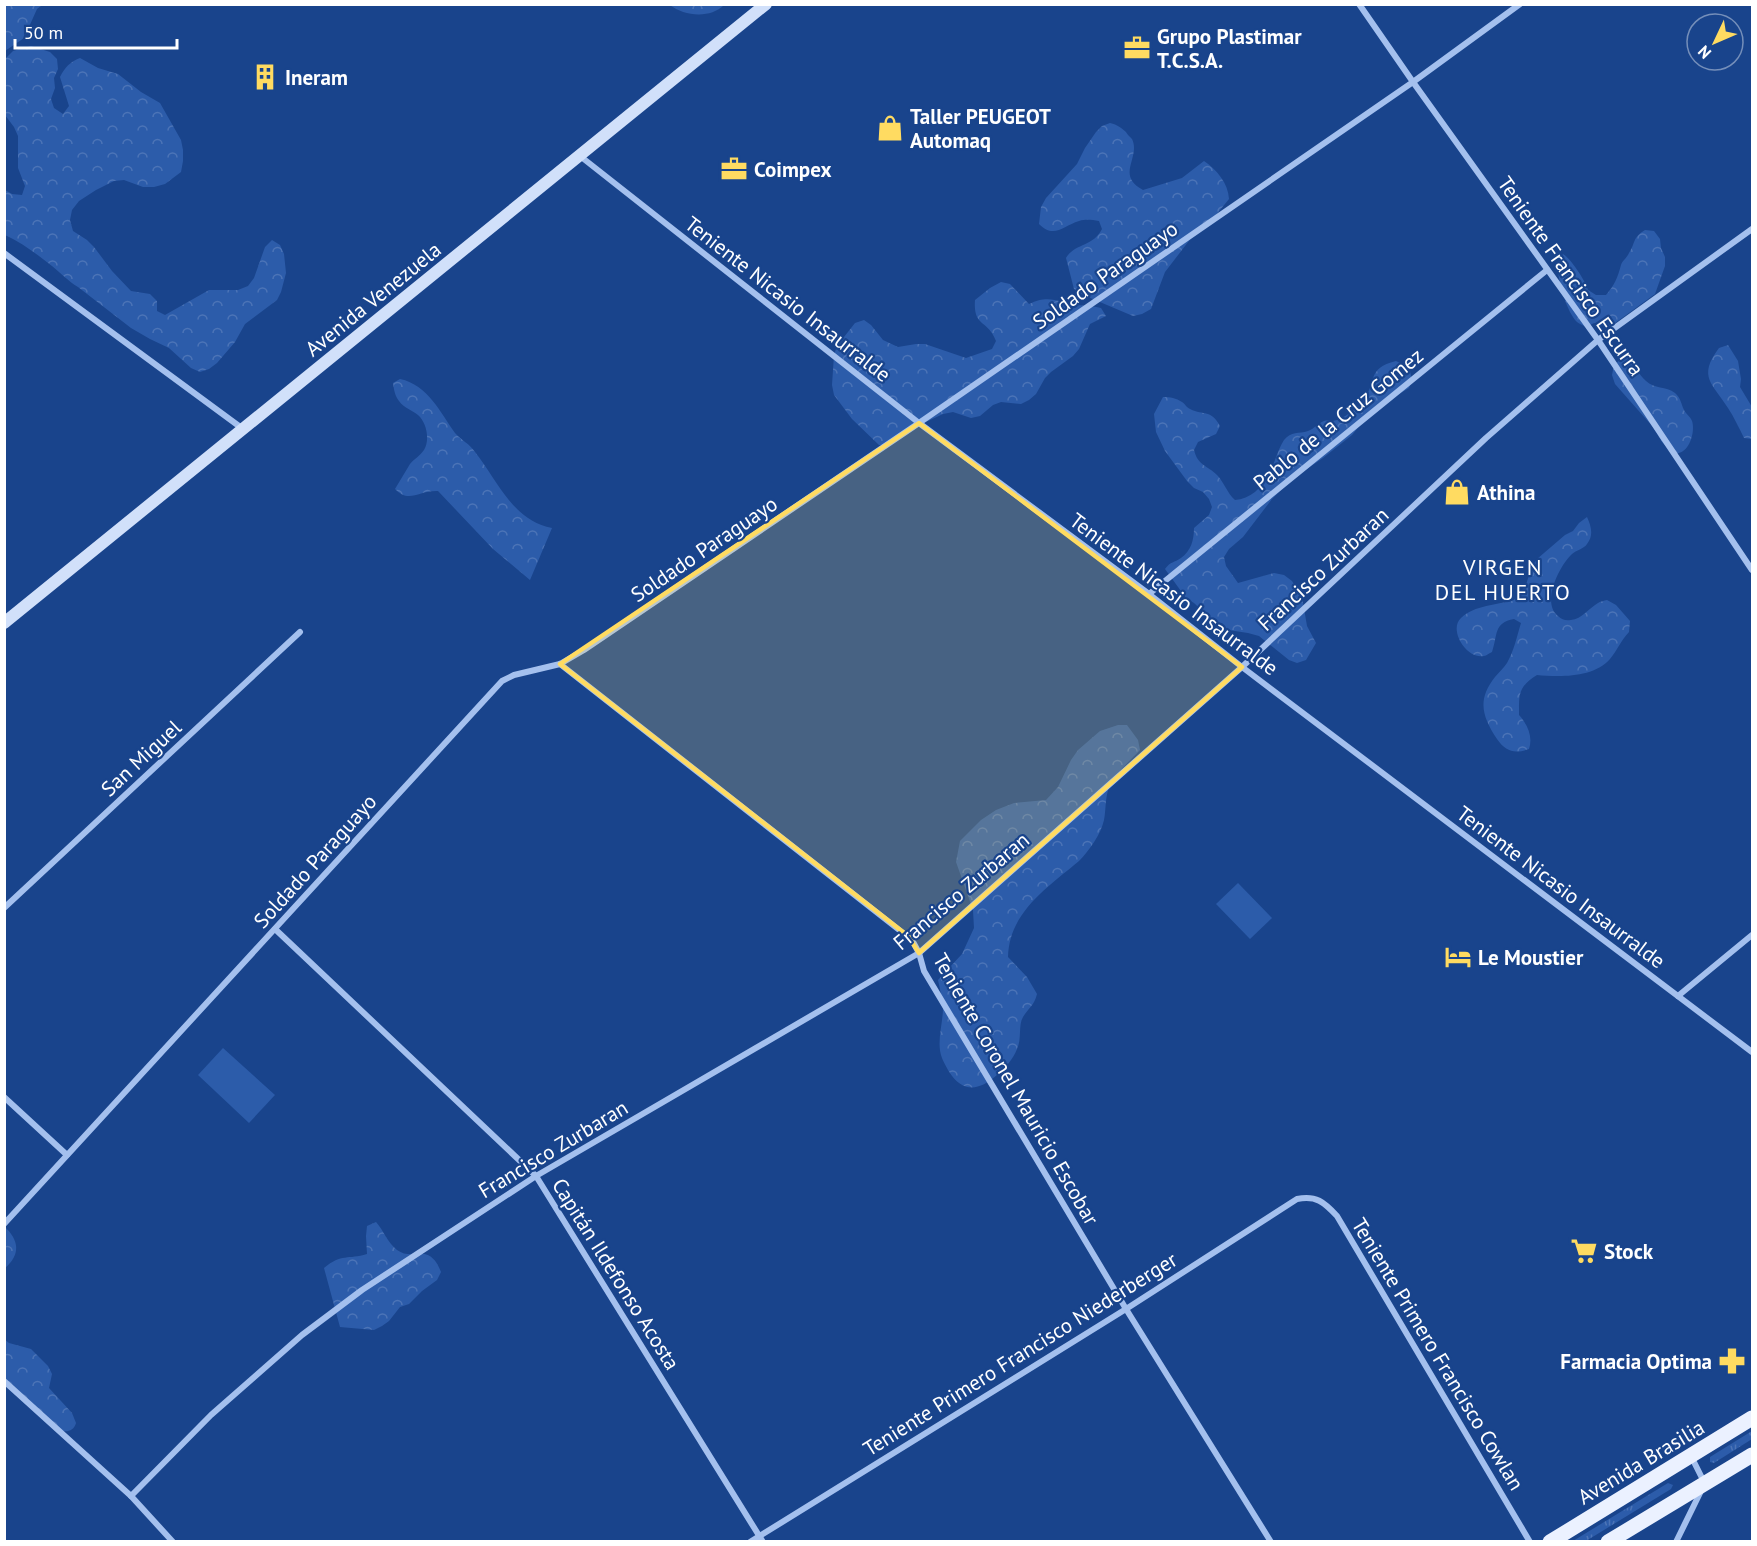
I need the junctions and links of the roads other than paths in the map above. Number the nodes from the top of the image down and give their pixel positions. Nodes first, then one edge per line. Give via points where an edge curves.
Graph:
1 (766, 4) edge
2 (1359, 4) edge
3 (1520, 4) edge
4 (1413, 82) junction
5 (580, 156) junction
6 (1752, 229) edge
7 (4, 253) edge
8 (1547, 270) junction
9 (1599, 340) junction
10 (919, 423) junction
11 (243, 429) junction
12 (1752, 570) edge
13 (1149, 594) junction
14 (4, 623) edge
15 (300, 632) dead end
16 (560, 664) junction
17 (1242, 667) junction
18 (4, 908) edge
19 (275, 929) junction
20 (1752, 934) edge
21 (919, 953) junction
22 (1678, 996) junction
23 (1752, 1052) edge
24 (4, 1097) edge
25 (67, 1155) junction
26 (536, 1176) junction
27 (1307, 1197) joint
28 (4, 1224) edge
29 (1126, 1309) junction
30 (4, 1382) edge
31 (1752, 1418) edge
32 (1752, 1455) edge
33 (1691, 1456) junction
34 (1705, 1482) junction
35 (131, 1496) junction
36 (761, 1539) edge
37 (173, 1542) edge
38 (750, 1542) edge
39 (1271, 1542) edge
40 (1530, 1542) edge
41 (1550, 1542) edge
42 (1608, 1542) edge
43 (1676, 1542) edge

1 - 5 main road, Avenida Venezuela
2 - 4 street, Teniente Francisco Escurra
3 - 4 street, Soldado Paraguayo
4 - 8 street, Teniente Francisco Escurra
4 - 10 street, Soldado Paraguayo
5 - 10 street, Teniente Nicasio Insaurralde
5 - 11 main road, Avenida Venezuela
6 - 9 street, Francisco Zurbaran
7 - 11 street
8 - 9 street, Teniente Francisco Escurra
8 - 13 street, Pablo de la Cruz Gomez
9 - 12 street, Teniente Francisco Escurra
9 - 17 street, Francisco Zurbaran via 1486,438
10 - 13 street, Teniente Nicasio Insaurralde
10 - 16 street, Soldado Paraguayo
11 - 14 main road, Avenida Venezuela
13 - 17 street, Teniente Nicasio Insaurralde
15 - 18 street, San Miguel
16 - 19 street, Soldado Paraguayo via 502,681
16 - 21 street, Teniente Coronel Mauricio Escobar via 908,936
17 - 21 street, Francisco Zurbaran
17 - 22 street, Teniente Nicasio Insaurralde
19 - 25 street, Soldado Paraguayo
19 - 26 street, Capitán Ildefonso Acosta
20 - 22 street
21 - 26 street, Francisco Zurbaran
21 - 29 street, Teniente Coronel Mauricio Escobar via 924,970
22 - 23 street, Teniente Nicasio Insaurralde
24 - 25 street
25 - 28 street, Soldado Paraguayo
26 - 35 street, Francisco Zurbaran via 330,1312 211,1415
26 - 36 street, Capitán Ildefonso Acosta
27 - 29 street, Teniente Primero Francisco Niederberger via 1297,1198
27 - 40 street, Teniente Primero Francisco Cowlan via 1326,1205 1336,1216
29 - 36 street, Teniente Primero Francisco Niederberger
29 - 39 street, Teniente Coronel Mauricio Escobar
30 - 35 street
31 - 33 main road, Avenida Brasilia
32 - 34 main road
33 - 34 street
33 - 41 main road, Avenida Brasilia
34 - 42 main road
34 - 43 street
35 - 37 street
36 - 38 street, Teniente Primero Francisco Niederberger

